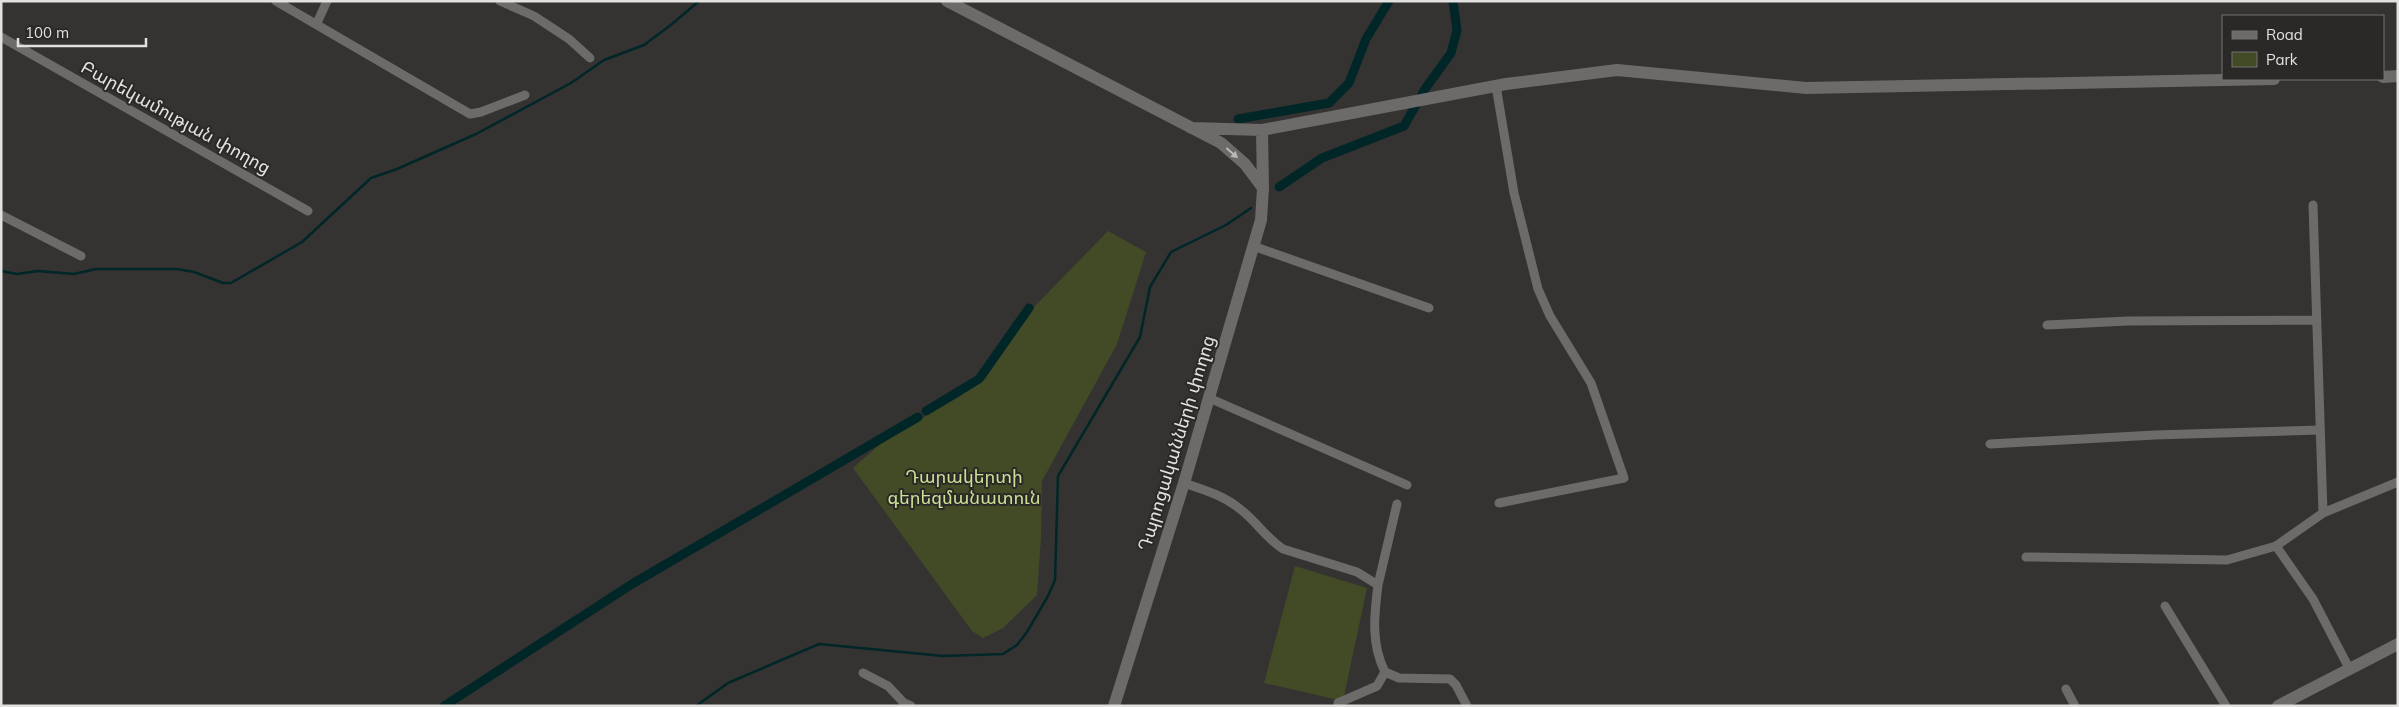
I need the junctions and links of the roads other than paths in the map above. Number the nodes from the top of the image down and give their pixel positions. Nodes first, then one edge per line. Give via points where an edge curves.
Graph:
1 (276, 1) edge
2 (328, 1) edge
3 (500, 1) edge
4 (947, 1) edge
5 (316, 23) junction
6 (1, 37) edge
7 (590, 58) dead end
8 (2384, 76) edge
9 (2398, 76) edge
10 (2222, 80) edge
11 (1496, 86) junction
12 (525, 94) dead end
13 (1191, 128) junction
14 (1262, 130) junction
15 (1263, 188) junction
16 (2314, 205) dead end
17 (308, 211) dead end
18 (1, 215) edge
19 (1253, 246) junction
20 (82, 256) dead end
21 (1429, 308) dead end
22 (2317, 320) junction
23 (2048, 325) dead end
24 (1209, 398) junction
25 (2320, 430) junction
26 (1990, 444) dead end
27 (2398, 482) edge
28 (1184, 483) junction
29 (1407, 485) dead end
30 (1499, 503) dead end
31 (1397, 504) dead end
32 (2323, 513) junction
33 (2276, 546) junction
34 (2026, 557) dead end
35 (1378, 585) junction
36 (2165, 606) dead end
37 (2398, 644) edge
38 (2350, 670) junction
39 (1385, 672) junction
40 (863, 673) dead end
41 (2066, 689) dead end
42 (1338, 703) dead end
43 (911, 706) edge
44 (1114, 706) edge
45 (1467, 706) edge
46 (2076, 706) edge
47 (2226, 706) edge
48 (2278, 706) edge

1 - 5 street
2 - 5 street
3 - 7 street via 534,16 569,39
4 - 13 main road
5 - 12 street via 470,114
6 - 17 street, Բարեկամության փողոց
8 - 9 main road
10 - 11 main road via 1806,88 1617,70
11 - 14 main road
11 - 30 street via 1514,192 1538,289 1550,316 1591,383 1624,478
13 - 14 main road
13 -> 15 main road via 1221,143 1245,164
14 - 15 main road, Դպրոցականների փողոց
15 - 19 main road, Դպրոցականների փողոց via 1261,220
16 - 22 street
18 - 20 street
19 - 21 street
19 - 24 main road, Դպրոցականների փողոց
22 - 23 street via 2128,321
22 - 25 street
24 - 28 main road, Դպրոցականների փողոց
24 - 29 street
25 - 26 street
25 - 32 street
27 - 32 street
28 - 35 street via 1220,495 1242,510 1272,542 1283,549 1357,572
28 - 44 main road, Դպրոցականների փողոց
31 - 35 street
32 - 33 street
33 - 34 street via 2227,560
33 - 38 street via 2313,599
35 - 39 street via 1374,637
36 - 47 street
37 - 38 main road
38 - 48 main road
39 - 42 street via 1377,686
39 - 45 street via 1399,678 1450,679
40 - 43 street via 888,686
41 - 46 street

